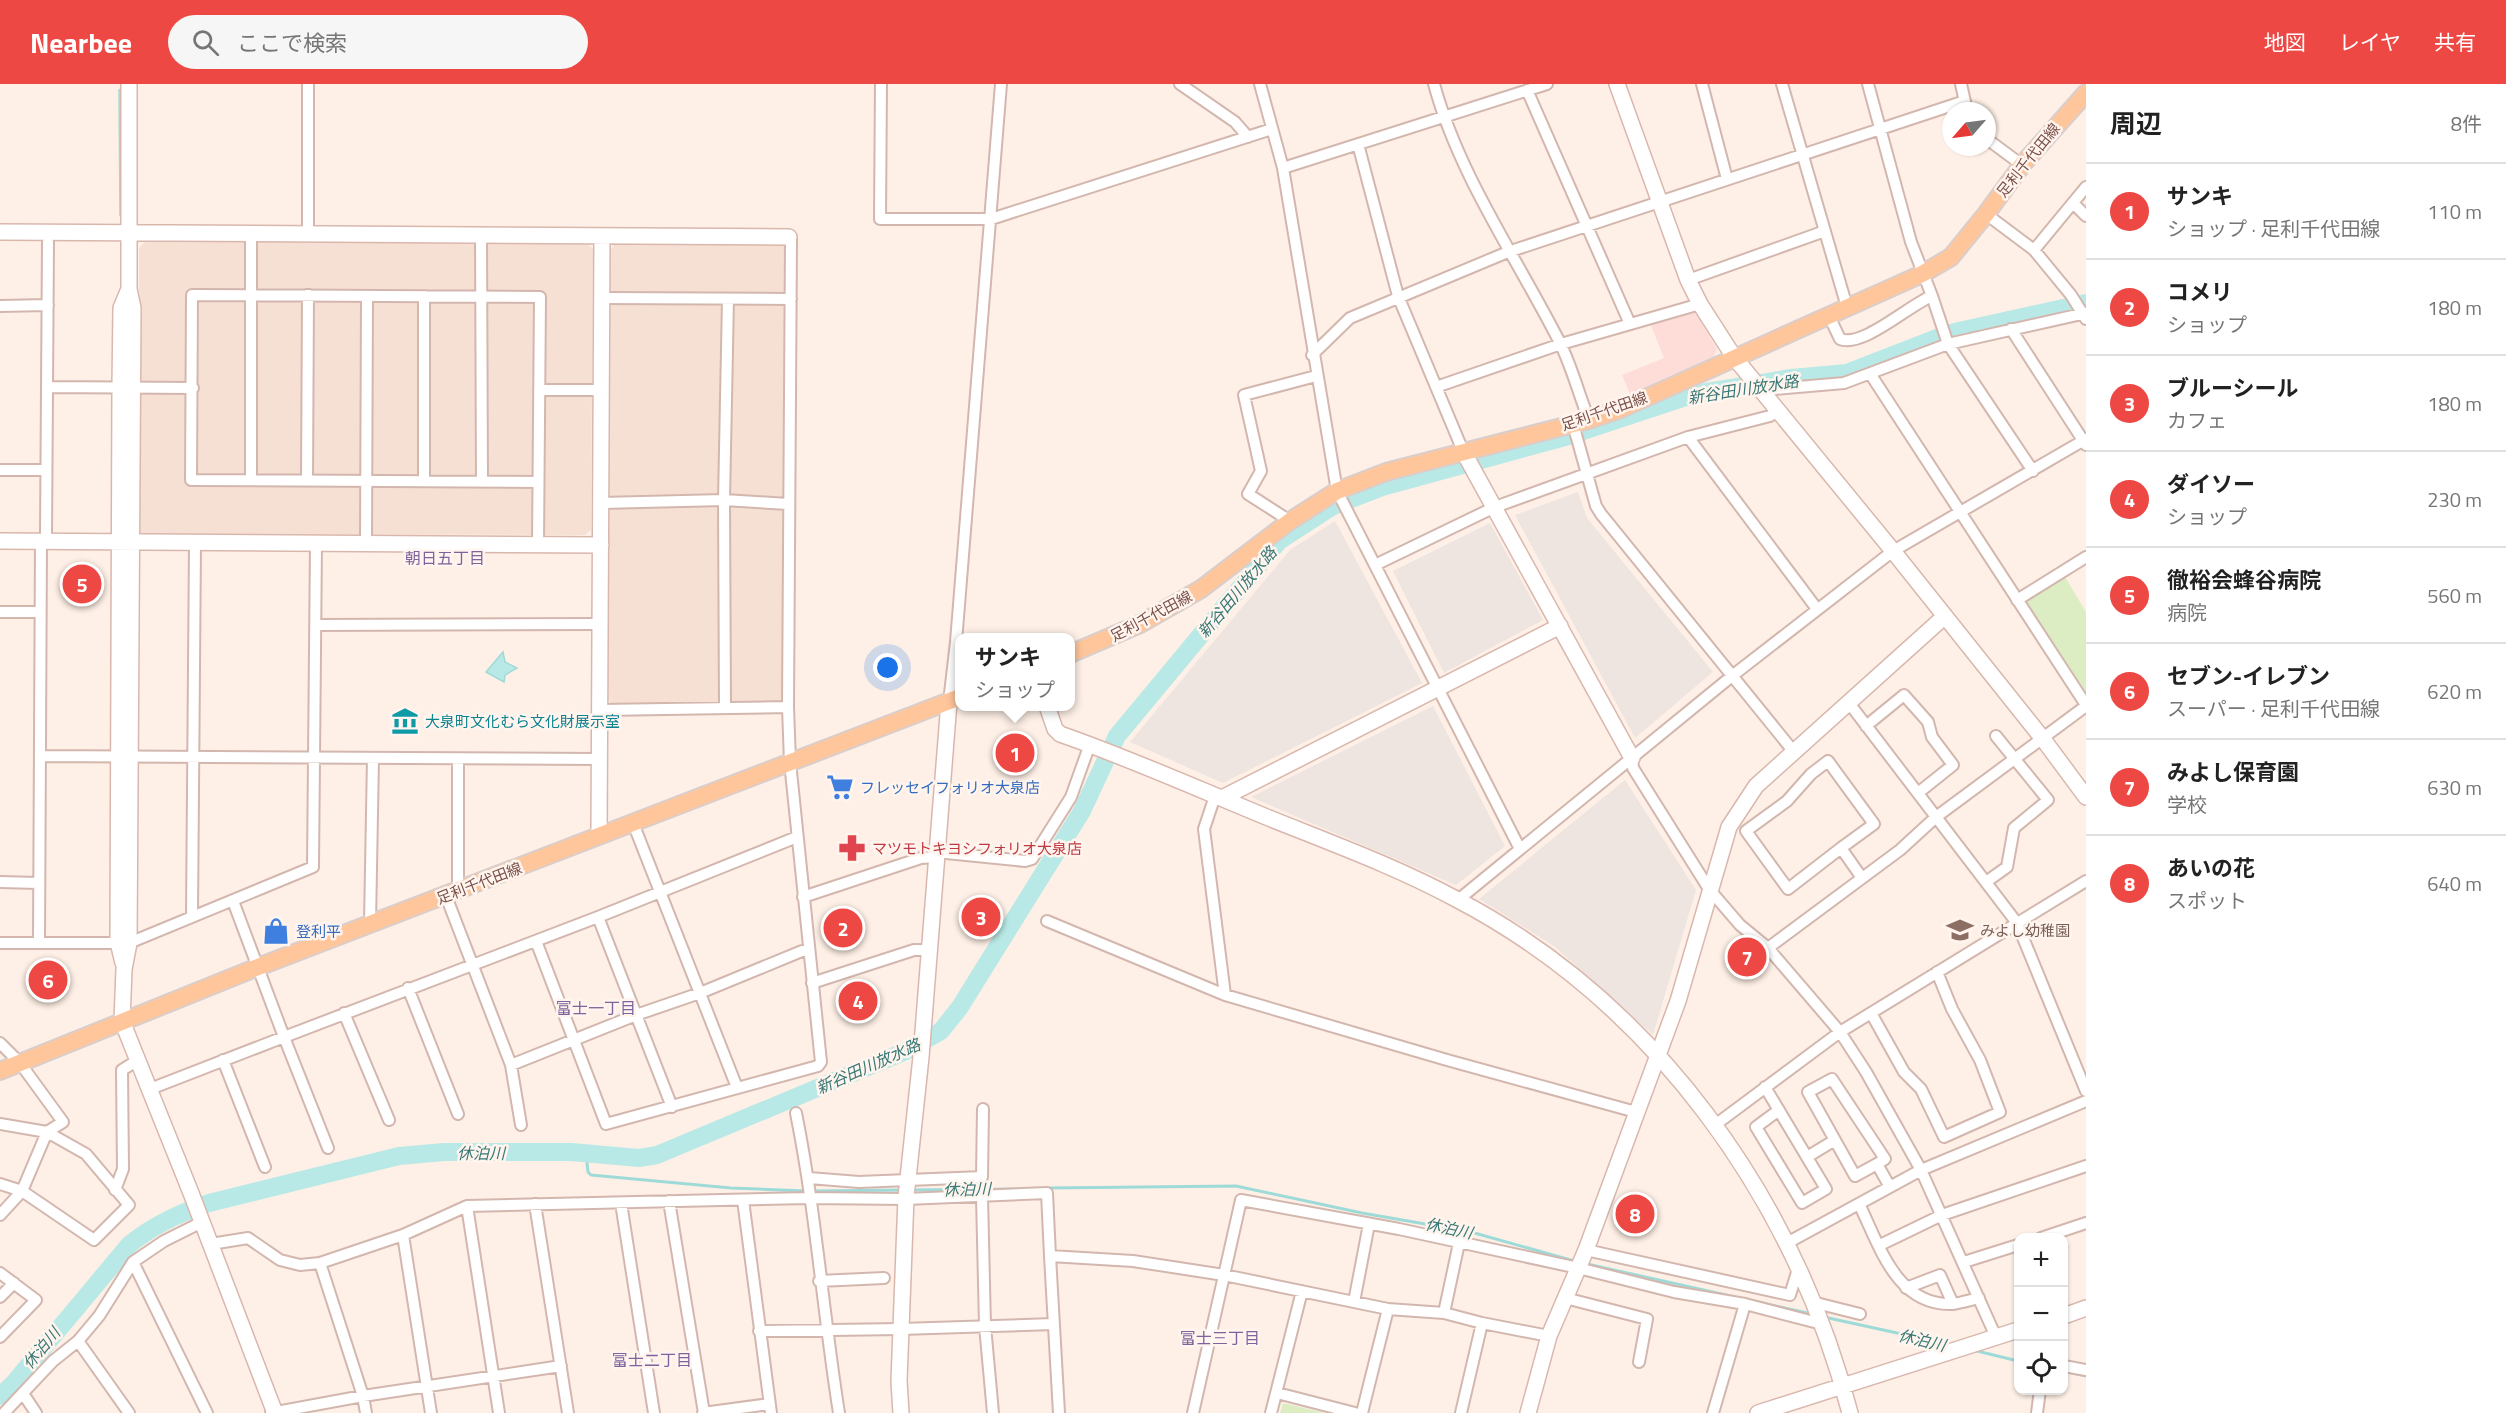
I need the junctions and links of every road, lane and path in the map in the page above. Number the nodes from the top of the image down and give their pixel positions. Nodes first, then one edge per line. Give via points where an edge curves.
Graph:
1 (129, 84) edge
2 (308, 84) edge
3 (881, 84) edge
4 (1001, 84) edge
5 (1180, 84) edge
6 (1260, 84) edge
7 (1434, 84) edge
8 (1547, 84) edge
9 (1617, 84) edge
10 (1702, 84) edge
11 (1782, 84) edge
12 (1868, 84) edge
13 (1961, 84) edge
14 (1527, 90) junction
15 (2086, 93) edge
16 (1965, 102) edge
17 (1942, 112) edge
18 (1443, 117) junction
19 (1272, 129) junction
20 (1880, 129) junction
21 (1248, 137) junction
22 (1358, 144) junction
23 (1996, 146) edge
24 (1803, 155) junction
25 (2022, 165) junction
26 (1283, 168) junction
27 (1727, 179) junction
28 (2086, 187) edge
29 (1660, 202) junction
30 (2073, 203) junction
31 (1986, 214) junction
32 (2086, 216) edge
33 (991, 219) junction
34 (1587, 226) junction
35 (1825, 231) junction
36 (0, 232) edge
37 (128, 233) junction
38 (251, 234) junction
39 (308, 234) junction
40 (481, 235) junction
41 (602, 236) junction
42 (789, 237) joint
43 (48, 242) dead end
44 (2034, 250) junction
45 (1508, 252) junction
46 (1922, 274) junction
47 (1688, 280) junction
48 (252, 295) junction
49 (308, 296) junction
50 (367, 296) junction
51 (424, 296) junction
52 (1398, 296) junction
53 (1932, 296) junction
54 (481, 297) junction
55 (603, 298) junction
56 (728, 299) junction
57 (791, 299) junction
58 (1700, 304) junction
59 (48, 305) junction
60 (0, 306) edge
61 (1847, 308) junction
62 (1829, 316) junction
63 (2085, 316) edge
64 (1630, 324) junction
65 (2011, 329) junction
66 (1947, 343) junction
67 (1561, 344) junction
68 (1312, 355) junction
69 (1734, 357) junction
70 (1871, 375) junction
71 (1316, 376) junction
72 (47, 387) junction
73 (1436, 387) junction
74 (126, 388) junction
75 (193, 388) junction
76 (539, 390) junction
77 (602, 390) junction
78 (1762, 391) junction
79 (1778, 410) junction
80 (1579, 424) junction
81 (1688, 437) junction
82 (2085, 442) edge
83 (1465, 454) junction
84 (0, 470) edge
85 (46, 470) junction
86 (2033, 471) junction
87 (1587, 473) junction
88 (251, 480) junction
89 (307, 481) junction
90 (366, 481) junction
91 (424, 481) junction
92 (482, 482) junction
93 (538, 482) junction
94 (1337, 491) junction
95 (724, 500) junction
96 (602, 503) junction
97 (788, 504) junction
98 (1495, 507) junction
99 (1961, 513) junction
100 (1290, 521) junction
101 (43, 538) junction
102 (0, 541) edge
103 (125, 542) junction
104 (195, 543) junction
105 (316, 543) junction
106 (366, 543) junction
107 (538, 543) junction
108 (601, 545) junction
109 (1893, 551) junction
110 (2086, 557) edge
111 (1375, 565) junction
112 (2017, 600) junction
113 (1817, 609) junction
114 (0, 612) edge
115 (39, 612) junction
116 (1945, 616) junction
117 (599, 624) junction
118 (316, 625) junction
119 (1560, 626) junction
120 (958, 633) edge
121 (1075, 652) edge
122 (1732, 676) junction
123 (955, 681) edge
124 (1439, 690) junction
125 (954, 700) edge
126 (1849, 703) junction
127 (2086, 706) edge
128 (725, 707) junction
129 (788, 707) junction
130 (600, 710) junction
131 (1049, 711) edge
132 (1866, 726) junction
133 (1996, 736) dead end
134 (2043, 739) junction
135 (1096, 747) junction
136 (1794, 752) junction
137 (40, 756) junction
138 (194, 756) junction
139 (124, 757) junction
140 (315, 757) junction
141 (373, 758) junction
142 (1632, 758) junction
143 (458, 759) junction
144 (600, 759) junction
145 (2015, 759) junction
146 (790, 762) junction
147 (1918, 794) junction
148 (1218, 797) junction
149 (2086, 797) edge
150 (1936, 817) junction
151 (633, 823) junction
152 (599, 836) junction
153 (797, 837) junction
154 (1841, 848) junction
155 (1520, 849) junction
156 (936, 855) junction
157 (1862, 878) junction
158 (2086, 881) edge
159 (0, 882) edge
160 (1986, 882) junction
161 (39, 883) junction
162 (1709, 889) junction
163 (660, 892) junction
164 (452, 893) junction
165 (803, 897) junction
166 (1458, 900) junction
167 (233, 901) junction
168 (192, 915) junction
169 (598, 917) junction
170 (1047, 921) dead end
171 (2017, 923) junction
172 (370, 924) junction
173 (536, 941) junction
174 (39, 942) junction
175 (0, 943) edge
176 (123, 943) junction
177 (1768, 948) junction
178 (929, 950) junction
179 (809, 951) junction
180 (472, 963) junction
181 (258, 967) junction
182 (1937, 972) junction
183 (812, 983) junction
184 (408, 988) junction
185 (700, 993) junction
186 (1225, 995) junction
187 (345, 1013) junction
188 (1871, 1013) junction
189 (636, 1015) junction
190 (122, 1021) junction
191 (1840, 1032) junction
192 (284, 1037) junction
193 (575, 1040) junction
194 (0, 1043) edge
195 (1659, 1055) junction
196 (138, 1060) junction
197 (224, 1060) junction
198 (20, 1063) junction
199 (511, 1065) junction
200 (0, 1071) edge
201 (736, 1085) dead end
202 (1766, 1087) junction
203 (150, 1089) junction
204 (2086, 1091) edge
205 (2086, 1101) edge
206 (672, 1107) junction
207 (983, 1109) dead end
208 (1779, 1110) junction
209 (1636, 1112) junction
210 (796, 1113) dead end
211 (459, 1114) dead end
212 (389, 1120) dead end
213 (0, 1124) edge
214 (521, 1125) dead end
215 (1715, 1125) junction
216 (47, 1132) junction
217 (1835, 1140) junction
218 (328, 1148) dead end
219 (1807, 1157) junction
220 (1877, 1164) junction
221 (2086, 1166) edge
222 (265, 1167) dead end
223 (1921, 1170) junction
224 (809, 1179) junction
225 (0, 1184) edge
226 (1890, 1187) junction
227 (115, 1190) junction
228 (907, 1190) junction
229 (22, 1191) junction
230 (982, 1196) junction
231 (809, 1198) junction
232 (743, 1200) junction
233 (669, 1201) junction
234 (621, 1203) junction
235 (535, 1204) junction
236 (1858, 1204) junction
237 (467, 1206) junction
238 (0, 1215) edge
239 (1942, 1215) junction
240 (202, 1221) junction
241 (2086, 1223) edge
242 (1369, 1224) junction
243 (2056, 1233) edge
244 (403, 1235) junction
245 (1459, 1243) junction
246 (1786, 1243) junction
247 (211, 1244) junction
248 (1880, 1245) junction
249 (2014, 1247) edge
250 (1050, 1256) junction
251 (1582, 1258) junction
252 (132, 1262) junction
253 (1964, 1262) junction
254 (320, 1263) junction
255 (1798, 1269) junction
256 (0, 1273) edge
257 (1224, 1275) junction
258 (884, 1278) dead end
259 (819, 1281) junction
260 (14, 1283) junction
261 (1906, 1288) junction
262 (1302, 1291) junction
263 (0, 1297) edge
264 (1565, 1298) junction
265 (1979, 1298) junction
266 (1354, 1302) junction
267 (1744, 1304) junction
268 (1953, 1304) junction
269 (2086, 1308) edge
270 (1388, 1309) junction
271 (1444, 1313) junction
272 (1817, 1313) junction
273 (1860, 1314) dead end
274 (2068, 1315) edge
275 (1482, 1323) junction
276 (1054, 1324) junction
277 (985, 1326) junction
278 (901, 1329) junction
279 (826, 1330) junction
280 (759, 1331) junction
281 (2014, 1332) edge
282 (1549, 1336) junction
283 (0, 1337) edge
284 (1996, 1337) junction
285 (78, 1341) junction
286 (1639, 1362) dead end
287 (561, 1366) junction
288 (2068, 1367) edge
289 (2086, 1370) edge
290 (494, 1376) junction
291 (1843, 1386) junction
292 (427, 1387) junction
293 (1277, 1394) junction
294 (24, 1395) junction
295 (2039, 1395) edge
296 (363, 1396) junction
297 (770, 1408) edge
298 (4, 1413) edge
299 (36, 1413) edge
300 (129, 1413) edge
301 (207, 1413) edge
302 (274, 1413) edge
303 (366, 1413) edge
304 (431, 1413) edge
305 (499, 1413) edge
306 (568, 1413) edge
307 (654, 1413) edge
308 (703, 1413) edge
309 (839, 1413) edge
310 (901, 1413) edge
311 (993, 1413) edge
312 (1059, 1413) edge
313 (1193, 1413) edge
314 (1271, 1413) edge
315 (1354, 1413) edge
316 (1362, 1413) edge
317 (1461, 1413) edge
318 (1528, 1413) edge
319 (1713, 1413) edge
320 (1758, 1413) edge
321 (1850, 1413) edge
322 (2037, 1413) edge

1 - 37 street
2 - 39 street
3 - 33 street via 880,219
4 - 33 street
5 - 21 street via 1235,122
6 - 19 street
7 - 18 street
8 - 14 street
9 - 29 street
10 - 27 street
11 - 24 street
12 - 20 street
13 - 16 street
14 - 18 street
14 - 34 street
15 - 25 main road, 足利千代田線
17 - 20 street
18 - 22 street
18 - 45 street
19 - 21 street
19 - 26 street
20 - 24 street
20 - 46 street
21 - 33 street
22 - 26 street
22 - 52 street
23 - 25 street
24 - 27 street
24 - 35 street
25 - 31 main road, 足利千代田線
26 - 68 street
27 - 29 street
28 - 30 street
29 - 34 street
29 - 47 street
30 - 32 street
30 - 44 street
31 - 44 street
31 - 46 main road, 足利千代田線 via 1951,257
33 - 120 street
34 - 45 street
34 - 64 street
35 - 47 street
35 - 61 street
36 - 37 street
37 - 38 street
37 - 74 street via 133,308
38 - 39 street
38 - 48 street
39 - 40 street
40 - 41 street
40 - 54 street
41 - 42 street
41 - 55 street
42 - 57 street
43 - 59 street
44 - 63 street
45 - 52 street
45 - 67 street
46 - 53 street
46 - 61 main road, 足利千代田線
47 - 58 street
48 - 49 street
48 - 75 street via 192,294
48 - 88 street
49 - 50 street
49 - 89 street
50 - 51 street
50 - 90 street
51 - 54 street
51 - 91 street
52 - 68 street via 1350,318
52 - 73 street
53 - 62 street via 1867,335 1845,341 1840,339
53 - 66 street
54 - 76 street via 540,297
54 - 92 street
55 - 56 street
55 - 77 street
56 - 57 street
56 - 95 street
57 - 97 street
58 - 64 street
58 - 69 street
59 - 60 street
59 - 72 street
61 - 62 main road, 足利千代田線
62 - 69 main road, 足利千代田線
63 - 65 street
64 - 67 street
65 - 66 street
65 - 82 street
66 - 70 street
66 - 86 street
67 - 73 street
67 - 80 street
68 - 71 street
69 - 78 street
69 - 80 main road, 足利千代田線
70 - 78 street via 1844,384
70 - 99 street
71 - 94 street
71 - 100 street via 1244,395 1261,471 1248,494
72 - 74 street
72 - 85 street
73 - 83 street
74 - 75 street
74 - 103 street
75 - 88 street via 191,480
76 - 77 street
76 - 93 street
77 - 96 street
78 - 79 street
79 - 81 street via 1770,416
79 - 109 street
80 - 83 main road, 足利千代田線
80 - 87 street via 1579,446
81 - 87 street
81 - 113 street
82 - 86 street
83 - 94 main road, 足利千代田線 via 1386,472
83 - 98 street
84 - 85 street
85 - 101 street
86 - 99 street
87 - 98 street
87 - 122 street via 1601,514
88 - 89 street
89 - 90 street
90 - 91 street
90 - 106 street
91 - 92 street
92 - 93 street
93 - 107 street
94 - 100 main road, 足利千代田線
94 - 111 street
95 - 96 street
95 - 97 street
95 - 128 street
96 - 108 street
97 - 129 street
98 - 111 street
98 - 119 street
99 - 109 street
99 - 112 street
100 - 121 main road, 足利千代田線 via 1201,589 1140,624
101 - 102 street
101 - 103 street
101 - 115 street
103 - 104 street
103 - 139 street
104 - 105 street
104 - 138 street
105 - 106 street
105 - 118 street
106 - 107 street
107 - 108 street
108 - 117 street
109 - 113 street
109 - 116 street
110 - 112 street
111 - 124 street
112 - 127 street
113 - 122 street
114 - 115 street
115 - 137 street
116 - 126 street
116 - 134 street
117 - 118 street
117 - 130 street
118 - 140 street
119 - 124 street
119 - 142 street
122 - 136 street
122 - 142 street
123 - 125 street
124 - 148 street
124 - 155 street
125 - 146 main road, 足利千代田線
125 - 156 street
126 - 132 street
126 - 136 street
127 - 134 street
128 - 129 street
128 - 130 street
129 - 146 street
130 - 144 street
131 - 135 street via 1060,734
132 - 147 street
132 - 147 street via 1904,695 1928,722 1932,737 1953,765
133 - 145 street
134 - 145 street
134 - 149 street
135 - 148 street
135 - 156 street via 1032,859
136 - 162 street via 1756,786 1742,805 1729,827
137 - 139 street
137 - 161 street
138 - 139 street
138 - 140 street
138 - 168 street
139 - 176 street
140 - 141 street
140 - 167 street via 313,867
141 - 143 street
141 - 172 street
142 - 155 street
142 - 162 street via 1633,768
143 - 144 street
143 - 164 street
144 - 152 street
145 - 150 street
145 - 160 street via 2048,800 2014,828 2007,867
146 - 151 main road, 足利千代田線
146 - 153 street
147 - 150 street
148 - 166 street
148 - 186 street via 1204,829
150 - 157 street
150 - 160 street
151 - 152 main road, 足利千代田線
151 - 163 street
152 - 164 main road, 足利千代田線
153 - 163 street
153 - 165 street
154 - 154 street via 1788,889 1746,831 1787,801 1828,761 1874,824
154 - 157 street
155 - 166 street
156 - 165 street
156 - 178 street
157 - 177 street
158 - 171 street
159 - 161 street
160 - 171 street
161 - 174 street
162 - 177 street via 1740,925
162 - 195 street
163 - 169 street
163 - 185 street
164 - 172 main road, 足利千代田線
164 - 180 street
165 - 179 street
166 - 195 street via 1535,947 1575,977
167 - 168 street
167 - 181 street
168 - 176 street
169 - 173 street
169 - 189 street
170 - 186 street
171 - 182 street
171 - 204 street
172 - 181 main road, 足利千代田線
173 - 180 street
173 - 193 street
174 - 175 street
174 - 176 street
176 - 190 street
177 - 191 street
178 - 183 street via 914,950
178 - 228 street
179 - 183 street
179 - 185 street
180 - 184 street
180 - 199 street
181 - 190 main road, 足利千代田線
181 - 192 street
182 - 188 street
182 - 188 street via 1980,1060 2000,1112 1944,1137 1921,1089 1904,1072
183 - 206 street via 821,1062 818,1066
184 - 187 street
184 - 211 street
185 - 189 street
185 - 201 street
186 - 209 street
187 - 192 street
187 - 212 street
188 - 191 street
189 - 193 street
189 - 206 street
190 - 196 street
190 - 198 main road, 足利千代田線
191 - 202 street
191 - 223 street
192 - 197 street
192 - 218 street
193 - 199 street
193 - 206 street via 606,1124
194 - 198 street
195 - 209 street
195 - 215 street
196 - 203 street
196 - 227 street via 122,1070 123,1169
197 - 203 street
197 - 222 street
198 - 200 main road, 足利千代田線
198 - 216 street via 63,1122
199 - 214 street
202 - 208 street
202 - 215 street
203 - 240 street
205 - 223 street
207 - 228 street via 982,1177
208 - 219 street
208 - 219 street via 1756,1126 1802,1203 1826,1189
209 - 251 street
210 - 224 street
213 - 216 street
215 - 246 street via 1751,1178
216 - 227 street via 86,1154
216 - 229 street
217 - 219 street
217 - 220 street via 1855,1176
217 - 220 street via 1808,1092 1832,1079 1885,1160
220 - 226 street
221 - 239 street
223 - 226 street
223 - 239 street
224 - 228 street
224 - 231 street
225 - 229 street
226 - 236 street
227 - 229 street via 129,1205 94,1240
228 - 230 street
228 - 231 street
228 - 278 street
229 - 238 street
230 - 250 street via 1047,1193
230 - 277 street
231 - 232 street
231 - 259 street
232 - 233 street
232 - 280 street
233 - 234 street
233 - 308 street
234 - 235 street
234 - 307 street
235 - 237 street
235 - 287 street
236 - 246 street
236 - 248 street
237 - 244 street
237 - 290 street
239 - 248 street
239 - 253 street
240 - 247 street
240 - 252 street
241 - 243 street
242 - 245 street
242 - 257 street via 1241,1200
242 - 266 street
244 - 254 street
244 - 292 street
245 - 251 street
245 - 271 street
246 - 255 street
247 - 254 street via 248,1238 280,1260 300,1265
247 - 302 street
248 - 261 street
249 - 253 street
250 - 257 street via 1133,1261
250 - 276 street
251 - 255 street via 1790,1294
251 - 264 street
251 - 267 street via 1674,1292
252 - 285 street via 99,1316
252 - 301 street
253 - 265 street
254 - 296 street
255 - 272 street
256 - 260 street
257 - 262 street
257 - 313 street
258 - 259 street
259 - 279 street
260 - 263 street
260 - 283 street via 36,1300
261 - 268 street via 1935,1303
261 - 268 street via 1940,1275
262 - 266 street
262 - 293 street
264 - 282 street
264 - 286 street via 1647,1319
265 - 268 street
265 - 284 street
266 - 270 street
267 - 272 street
267 - 319 street
269 - 274 street
270 - 271 street
270 - 316 street
271 - 275 street
272 - 273 street
272 - 291 street
275 - 282 street
275 - 317 street
276 - 277 street
276 - 312 street
277 - 278 street
277 - 311 street
278 - 279 street
278 - 310 street
279 - 280 street
279 - 309 street
280 - 297 street
281 - 284 street
282 - 318 street
284 - 291 street
285 - 294 street via 53,1361
285 - 300 street
287 - 290 street
287 - 306 street
288 - 289 street
290 - 292 street
290 - 305 street
291 - 320 street
291 - 321 street
292 - 296 street
292 - 304 street
293 - 314 street
293 - 315 street
294 - 298 street
294 - 299 street
295 - 322 street
296 - 302 street
296 - 303 street
297 - 308 street

